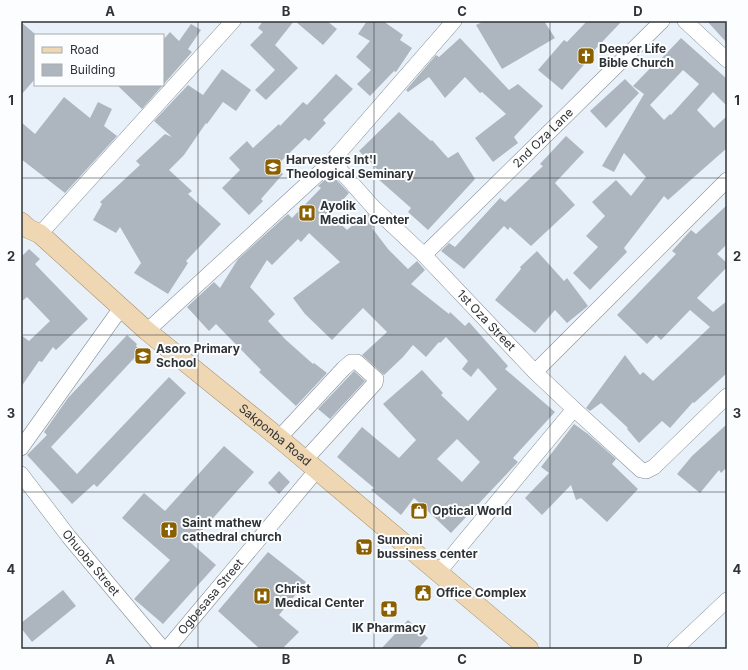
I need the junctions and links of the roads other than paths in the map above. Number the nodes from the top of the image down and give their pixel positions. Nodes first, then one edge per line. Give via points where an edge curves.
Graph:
1 (233, 21) edge
2 (454, 21) edge
3 (662, 21) edge
4 (685, 21) edge
5 (727, 60) edge
6 (332, 161) junction
7 (727, 180) edge
8 (21, 222) edge
9 (40, 234) junction
10 (424, 255) junction
11 (121, 308) junction
12 (147, 331) junction
13 (535, 372) junction
14 (727, 396) edge
15 (574, 409) junction
16 (279, 438) junction
17 (21, 448) edge
18 (310, 466) junction
19 (21, 474) edge
20 (438, 573) junction
21 (727, 600) edge
22 (163, 649) edge
23 (168, 649) edge
24 (529, 649) edge
25 (675, 649) edge

1 - 9 street
2 - 6 street
3 - 10 street, 2nd Oza Lane
4 - 5 street
6 - 10 street, 1st Oza Street via 373,207
6 - 12 street
7 - 13 street
8 - 9 main road, Sakponba Road
9 - 11 main road, Sakponba Road
10 - 13 street, 1st Oza Street
11 - 12 main road, Sakponba Road
11 - 17 street
12 - 16 main road, Sakponba Road
13 - 15 street, 1st Oza Street
14 - 15 street, 1st Oza Street via 654,467 646,470 641,470
15 - 20 street
16 - 18 main road, Sakponba Road
16 - 18 street, Ogbesasa Street via 351,362 357,362 376,378 375,383
18 - 20 main road, Sakponba Road
18 - 23 street, Ogbesasa Street
19 - 22 street, Ohuoba Street via 69,537
20 - 24 main road, Sakponba Road
21 - 25 street

